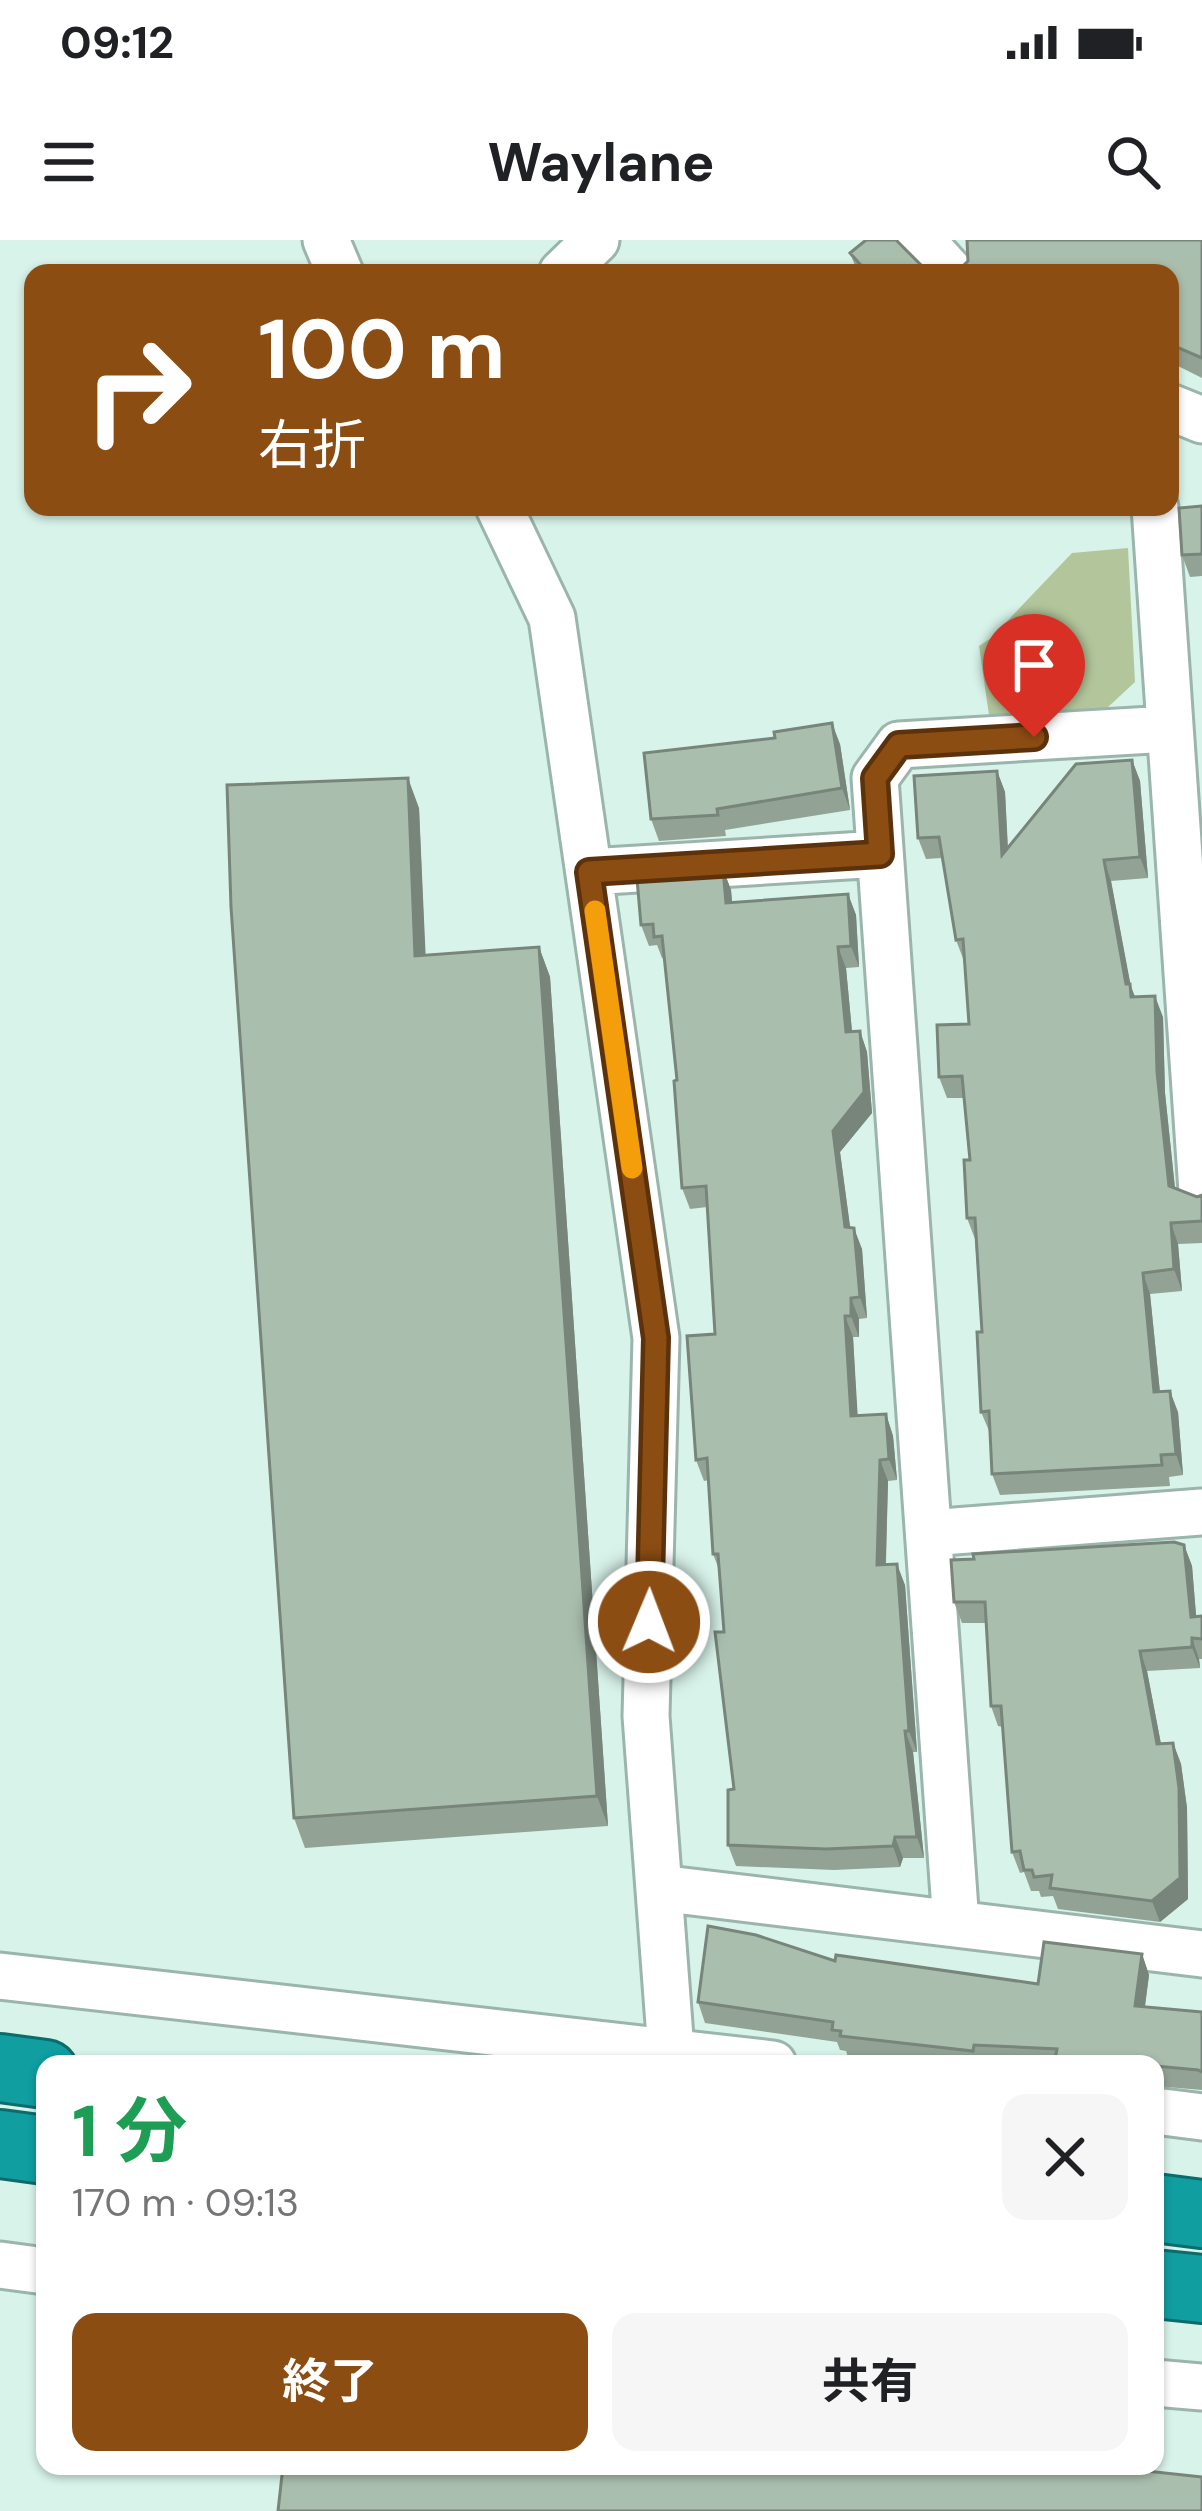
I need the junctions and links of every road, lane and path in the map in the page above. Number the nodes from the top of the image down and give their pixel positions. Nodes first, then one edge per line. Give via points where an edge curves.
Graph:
1 (596, 240) edge
2 (921, 240) edge
3 (571, 264) edge
4 (943, 264) edge
5 (503, 516) edge
6 (1156, 516) edge
7 (1169, 729) junction
8 (880, 854) junction
9 (589, 872) junction
10 (1202, 1191) edge
11 (1202, 1512) edge
12 (929, 1533) junction
13 (658, 1888) junction
14 (956, 1924) junction
15 (1202, 1954) edge
16 (0, 1976) edge
17 (671, 2051) junction
18 (702, 2055) edge
19 (0, 2068) edge
20 (36, 2073) edge
21 (1164, 2112) edge
22 (1202, 2117) edge
23 (0, 2144) edge
24 (36, 2149) edge
25 (1164, 2209) edge
26 (1202, 2214) edge
27 (0, 2265) edge
28 (36, 2270) edge
29 (1164, 2285) edge
30 (1202, 2289) edge
31 (1164, 2384) edge
32 (1202, 2387) edge

1 - 3 street
2 - 4 street
5 - 9 street via 552,618
6 - 7 street
7 - 8 street via 899,745 875,778
7 - 10 street
8 - 9 street
8 - 12 street
9 - 13 street via 656,1338 646,1716
11 - 12 street
12 - 14 street
13 - 14 street
13 - 17 street
14 - 15 street
16 - 17 street
17 - 18 street
19 - 20 highway
21 - 22 street
23 - 24 highway
25 - 26 highway
27 - 28 street
29 - 30 highway
31 - 32 street

